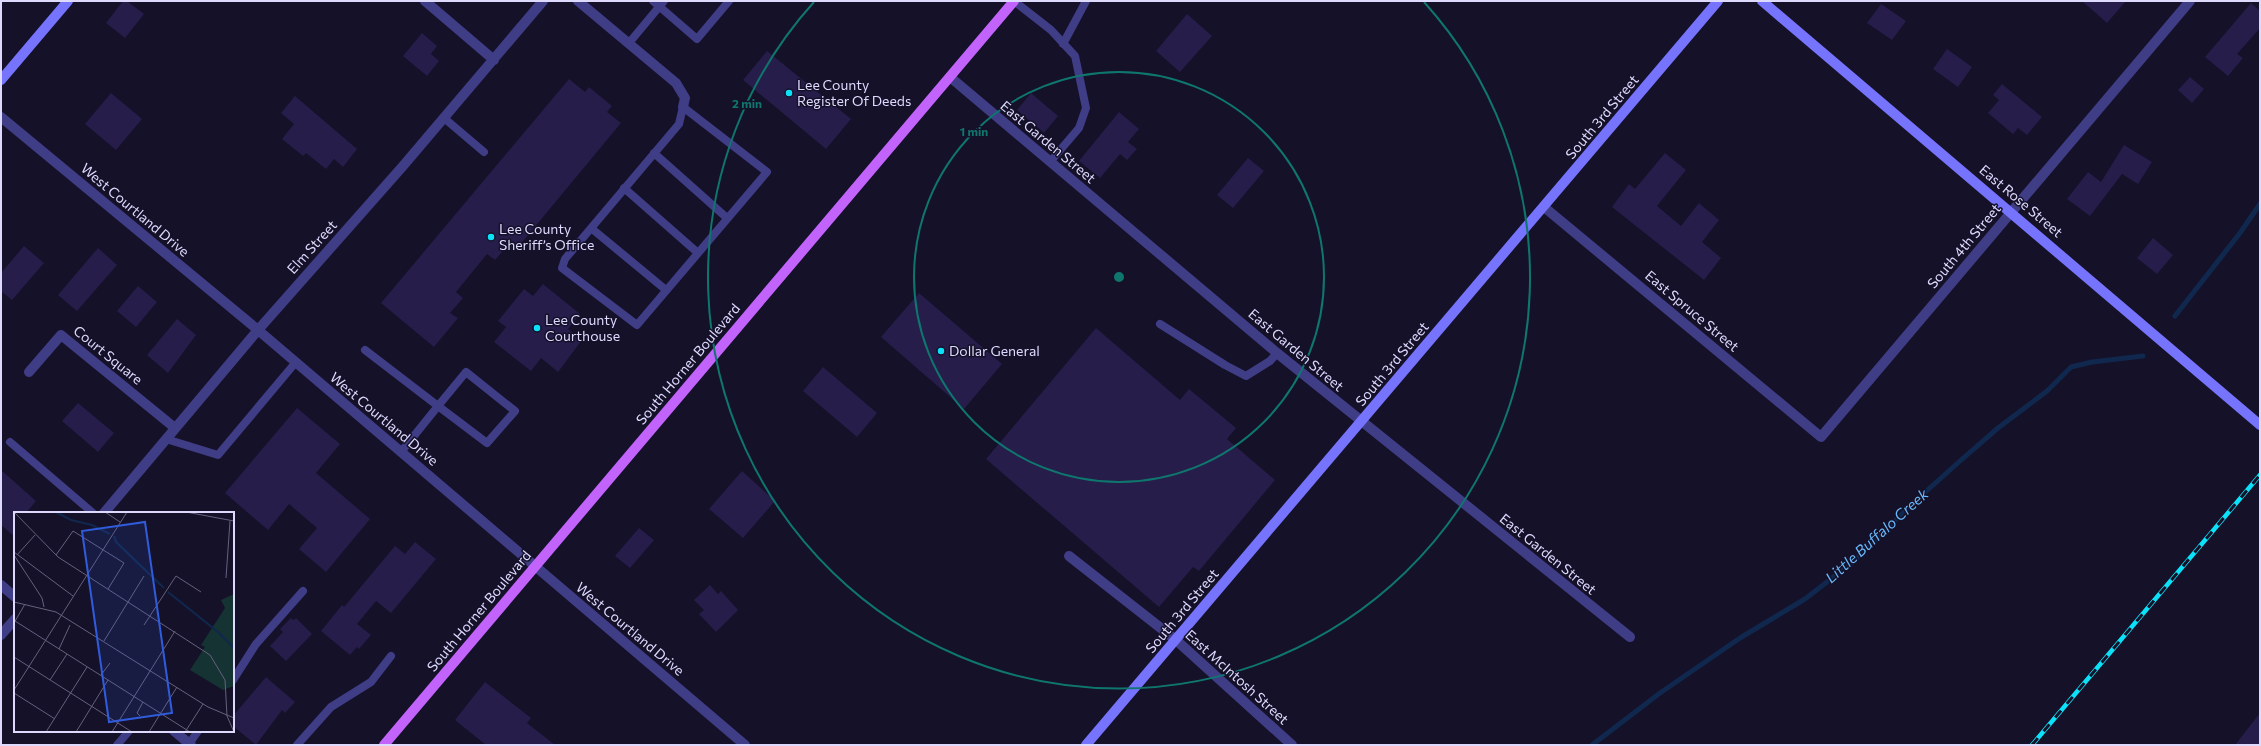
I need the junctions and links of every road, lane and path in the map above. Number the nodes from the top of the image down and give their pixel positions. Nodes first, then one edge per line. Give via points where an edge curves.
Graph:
1 (68, 1) edge
2 (425, 1) edge
3 (542, 1) edge
4 (578, 1) edge
5 (729, 1) edge
6 (1014, 1) edge
7 (1086, 1) edge
8 (1718, 1) edge
9 (1762, 1) edge
10 (2190, 1) edge
11 (658, 3) edge
12 (629, 43) junction
13 (1063, 44) junction
14 (494, 60) junction
15 (950, 77) junction
16 (1, 80) edge
17 (683, 107) junction
18 (1, 117) edge
19 (444, 118) junction
20 (484, 152) dead end
21 (654, 153) junction
22 (1050, 162) junction
23 (624, 188) junction
24 (1544, 207) junction
25 (2012, 211) junction
26 (727, 218) junction
27 (591, 228) junction
28 (698, 253) junction
29 (666, 290) junction
30 (1160, 324) dead end
31 (258, 330) junction
32 (365, 350) dead end
33 (1277, 353) junction
34 (296, 362) junction
35 (29, 372) dead end
36 (438, 406) junction
37 (1361, 422) junction
38 (2260, 425) edge
39 (175, 428) junction
40 (1821, 437) joint
41 (166, 439) junction
42 (10, 442) dead end
43 (401, 452) junction
44 (92, 512) edge
45 (105, 512) edge
46 (1069, 556) dead end
47 (535, 566) junction
48 (1, 585) edge
49 (303, 591) dead end
50 (14, 596) edge
51 (14, 620) edge
52 (1, 636) edge
53 (1630, 637) dead end
54 (1176, 640) junction
55 (392, 656) dead end
56 (234, 678) edge
57 (128, 732) edge
58 (175, 732) edge
59 (197, 732) edge
60 (190, 744) edge
61 (117, 745) edge
62 (297, 745) edge
63 (384, 745) edge
64 (745, 745) edge
65 (1086, 745) edge
66 (1292, 745) edge

1 - 16 street
2 - 14 street
3 - 14 street, Elm Street
4 - 12 street
5 - 11 lane via 697,39
6 - 13 lane via 1051,30
6 - 15 main road, South Horner Boulevard
7 - 13 lane
8 - 24 street, South 3rd Street
9 - 25 street, East Rose Street
10 - 25 street, South 4th Street
11 - 12 lane
12 - 17 street via 676,83 686,98
13 - 22 lane via 1075,56 1086,108 1079,128
14 - 19 street, Elm Street
15 - 22 street, East Garden Street
15 - 47 main road, South Horner Boulevard
17 - 21 lane via 679,124
17 - 26 lane via 766,172
18 - 31 street, West Courtland Drive
19 - 20 lane
19 - 31 street, Elm Street
21 - 23 lane
21 - 26 lane
22 - 33 street, East Garden Street
23 - 27 lane
23 - 28 lane
24 - 37 street, South 3rd Street
24 - 40 street, East Spruce Street
25 - 38 street, East Rose Street
25 - 40 street, South 4th Street
26 - 28 lane
27 - 29 lane
27 - 29 lane via 565,258 562,268 637,325
28 - 29 lane
30 - 33 lane via 1246,376 1270,361
31 - 34 street, West Courtland Drive
31 - 39 street, Elm Street
32 - 36 lane
33 - 37 street, East Garden Street
34 - 41 lane via 218,455
34 - 43 street, West Courtland Drive
35 - 39 street, Court Square via 62,335
36 - 36 lane via 466,372 515,411 487,443
36 - 43 lane
37 - 53 street, East Garden Street
37 - 54 street, South 3rd Street
39 - 41 street, Elm Street
41 - 45 street, Elm Street
42 - 44 lane
43 - 47 street, West Courtland Drive
46 - 54 street, East McIntosh Street
47 - 63 main road, South Horner Boulevard
47 - 64 street, West Courtland Drive
48 - 50 street
49 - 56 lane via 256,644
51 - 52 street
54 - 65 street, South 3rd Street
54 - 66 street, East McIntosh Street
55 - 62 lane via 371,682 331,706
57 - 61 lane
58 - 60 street
59 - 60 lane

